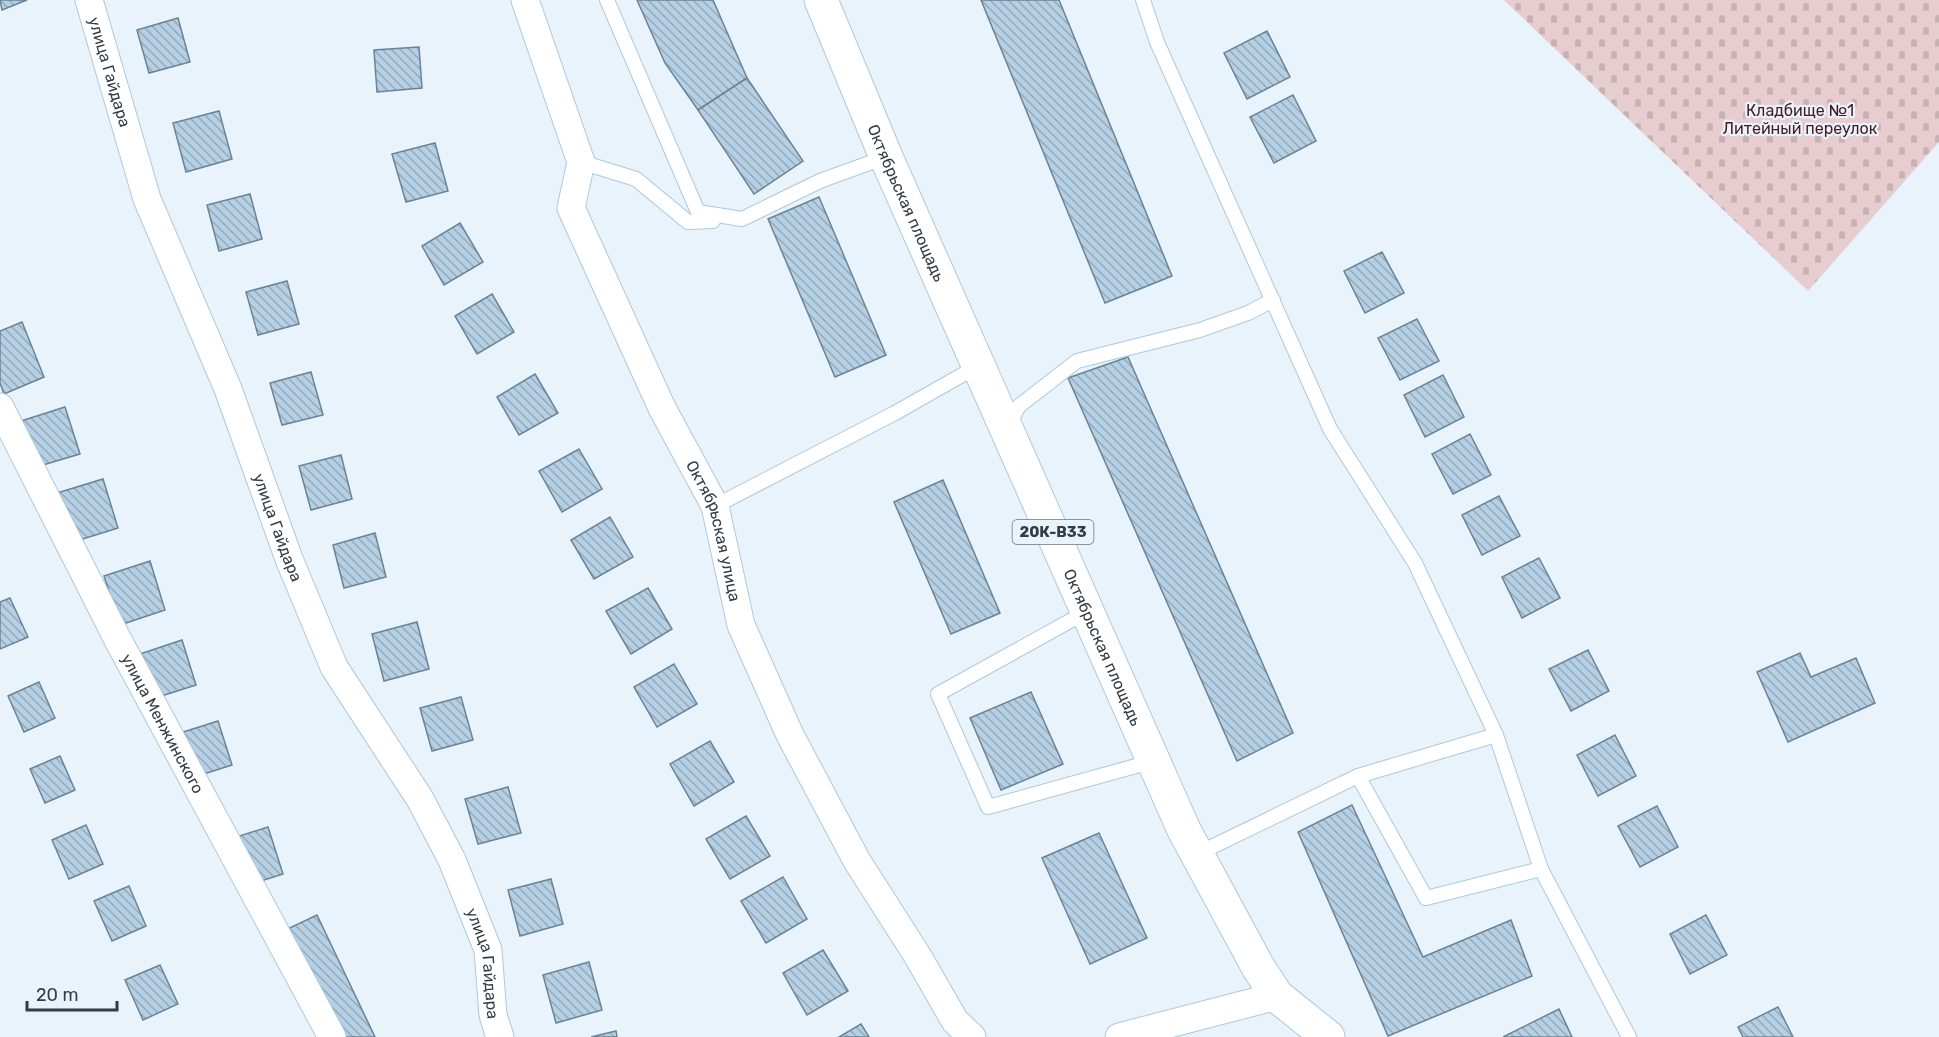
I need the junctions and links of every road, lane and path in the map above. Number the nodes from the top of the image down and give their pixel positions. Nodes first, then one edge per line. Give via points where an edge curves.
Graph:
1 (89, 0) edge
2 (525, 0) edge
3 (607, 0) edge
4 (1143, 0) edge
5 (823, 1) edge
6 (886, 157) junction
7 (581, 162) junction
8 (742, 219) junction
9 (1273, 300) junction
10 (978, 366) junction
11 (0, 407) edge
12 (1007, 428) junction
13 (716, 506) junction
14 (1088, 611) junction
15 (1496, 735) junction
16 (1154, 761) junction
17 (1358, 776) junction
18 (1197, 854) junction
19 (1541, 869) junction
20 (1277, 996) junction
21 (332, 1037) edge
22 (500, 1037) edge
23 (972, 1037) edge
24 (1119, 1037) edge
25 (1328, 1037) edge
26 (1629, 1037) edge

1 - 22 street, улица Гайдара via 147,199 228,389 289,559 334,667 420,799 452,860 488,950 493,1015
2 - 7 street
3 - 8 lane via 698,212
4 - 9 lane via 1157,42
5 - 6 main road, Октябрьская площадь / 20К-В33
6 - 8 lane via 820,181
6 - 10 main road, Октябрьская площадь / 20К-В33
7 - 8 lane via 636,179 688,222
7 - 13 street, Октябрьская улица via 571,208 662,408
9 - 12 lane via 1248,314 1200,330 1077,361 1019,406
9 - 15 lane via 1330,429 1415,563
10 - 12 main road, Октябрьская площадь / 20К-В33
10 - 13 lane
11 - 21 street, улица Менжинского via 117,640
12 - 14 main road, Октябрьская площадь / 20К-В33
13 - 23 street, Октябрьская улица via 741,625 790,735 857,861 955,1022
14 - 16 main road, Октябрьская площадь / 20К-В33
14 - 16 lane via 938,694 988,807
15 - 17 lane
15 - 19 lane
16 - 18 main road, Октябрьская площадь / 20К-В33
17 - 18 lane
17 - 19 lane via 1426,898
18 - 20 main road, Октябрьская площадь / 20К-В33
19 - 26 lane
20 - 24 street
20 - 25 main road, Октябрьская площадь / 20К-В33

